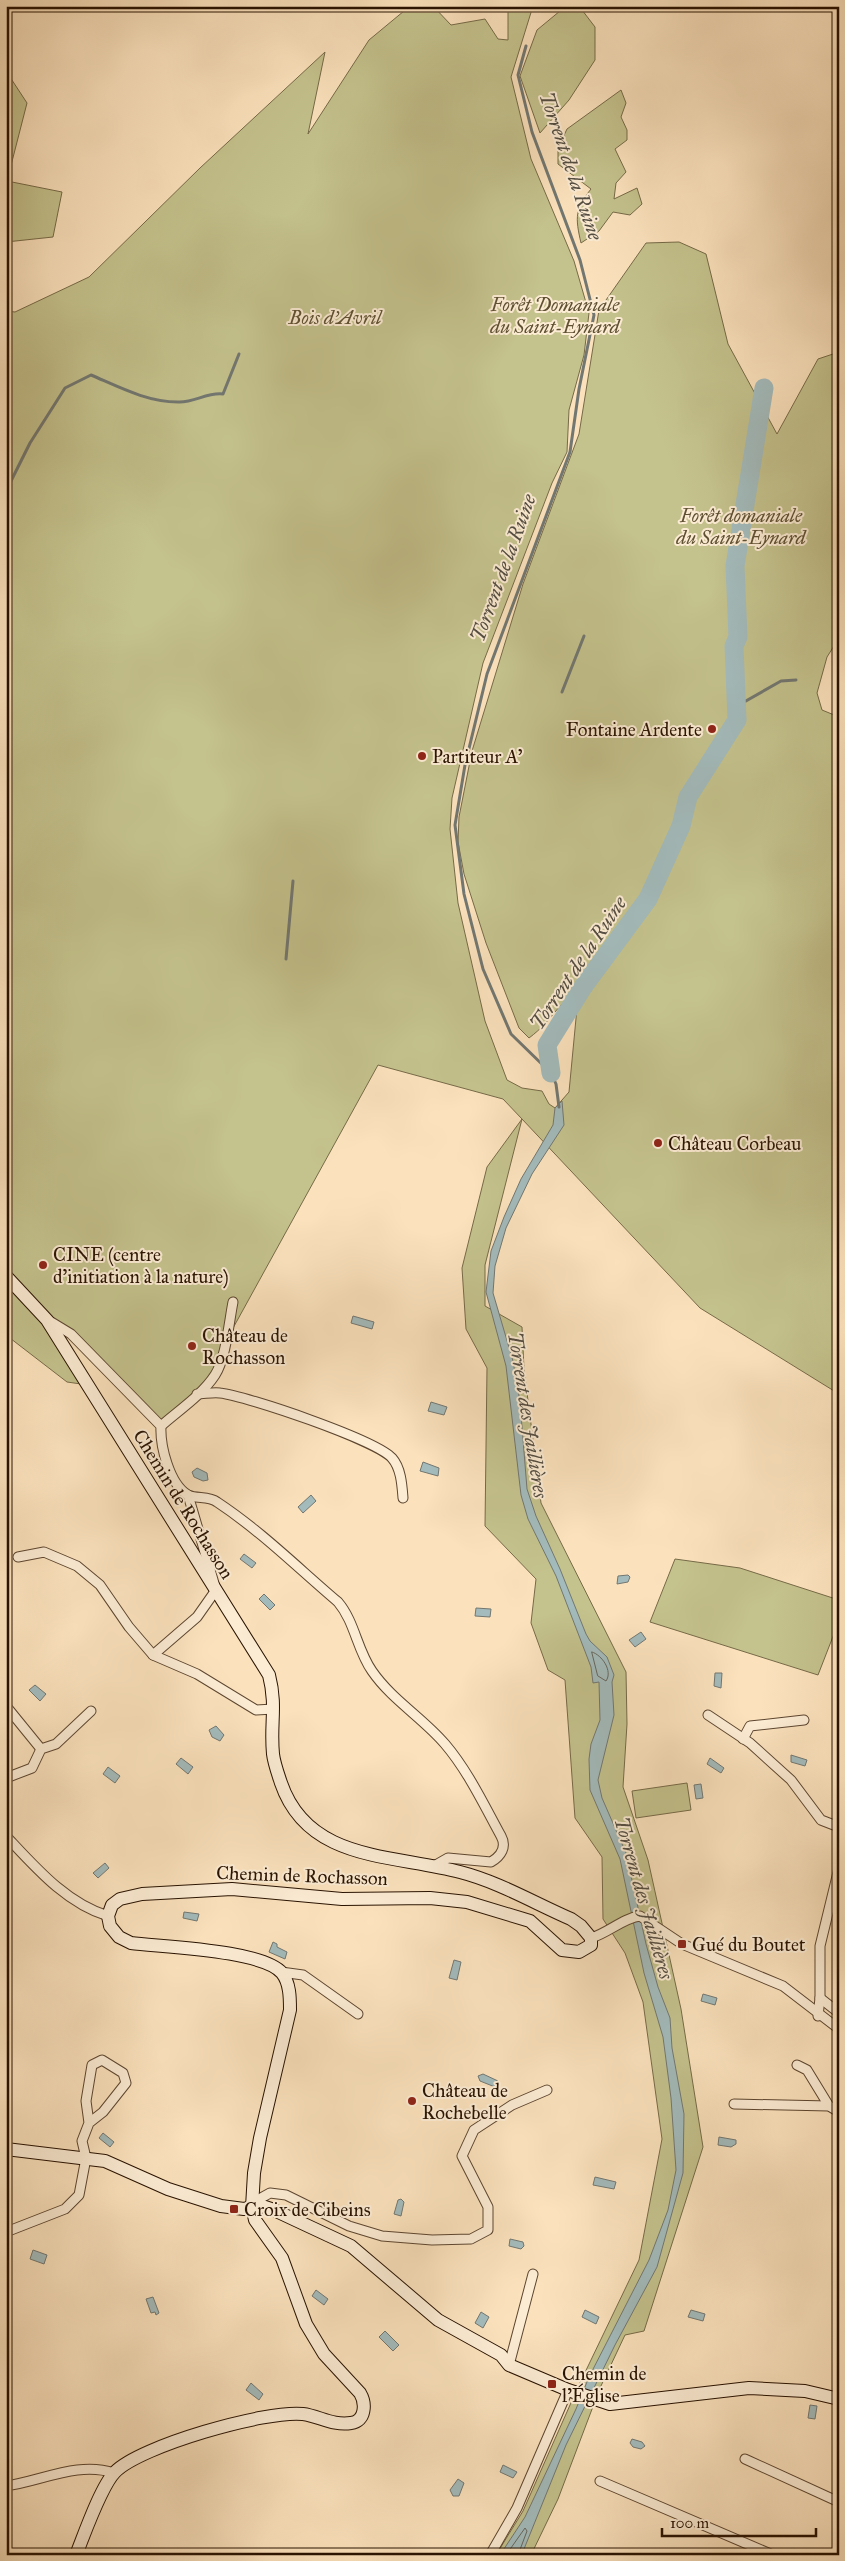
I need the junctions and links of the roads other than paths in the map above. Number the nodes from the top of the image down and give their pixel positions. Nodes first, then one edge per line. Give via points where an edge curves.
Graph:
1 (6, 1276) edge
2 (233, 1302) dead end
3 (48, 1320) junction
4 (197, 1394) junction
5 (161, 1426) junction
6 (188, 1495) junction
7 (403, 1498) dead end
8 (18, 1558) dead end
9 (216, 1590) junction
10 (154, 1655) junction
11 (6, 1706) edge
12 (274, 1709) junction
13 (91, 1711) dead end
14 (708, 1715) dead end
15 (804, 1720) dead end
16 (743, 1739) junction
17 (42, 1749) junction
18 (6, 1778) edge
19 (839, 1826) edge
20 (6, 1836) edge
21 (434, 1866) junction
22 (839, 1868) edge
23 (108, 1916) junction
24 (591, 1938) junction
25 (282, 1972) junction
26 (820, 1998) junction
27 (839, 2013) edge
28 (358, 2014) dead end
29 (818, 2016) junction
30 (839, 2029) edge
31 (797, 2065) dead end
32 (547, 2090) dead end
33 (734, 2104) dead end
34 (829, 2106) junction
35 (839, 2112) edge
36 (89, 2123) junction
37 (6, 2149) edge
38 (86, 2158) junction
39 (252, 2205) junction
40 (6, 2232) edge
41 (533, 2274) dead end
42 (509, 2365) junction
43 (571, 2391) junction
44 (839, 2399) edge
45 (745, 2459) dead end
46 (114, 2473) junction
47 (600, 2481) dead end
48 (6, 2486) edge
49 (839, 2502) edge
50 (76, 2555) edge
51 (490, 2555) edge
52 (773, 2555) edge

1 - 3 street, Chemin de Rochasson
2 - 4 street via 220,1364 216,1374
3 - 5 street via 71,1334
3 - 9 street, Chemin de Rochasson
4 - 5 street
4 - 7 street via 219,1392 244,1398 377,1448 392,1458 397,1467
5 - 6 street via 160,1437 168,1465
6 - 9 street
6 - 21 street via 216,1501 338,1602 345,1611 370,1670 400,1704 445,1744 468,1777 504,1841 502,1852 496,1860 486,1864 448,1858
8 - 10 street via 44,1552 77,1566 100,1585 129,1627
9 - 10 street via 198,1616
9 - 12 street, Chemin de Rochasson via 269,1675
10 - 12 street via 196,1674 256,1710
11 - 17 street
12 - 21 street, Chemin de Rochasson via 273,1754 281,1785 294,1809 315,1833 336,1845
13 - 17 street via 56,1744
14 - 16 street
15 - 16 street via 750,1726
16 - 19 street via 791,1780 821,1820
17 - 18 street via 32,1768
20 - 23 street via 62,1892
21 - 24 street, Chemin de Rochasson via 497,1884 571,1919
22 - 26 street via 820,1946
23 - 24 street, Chemin de Rochasson via 112,1905 120,1899 142,1894 256,1890 342,1899 430,1898 467,1902 530,1921 562,1950 585,1950
23 - 25 street via 110,1926 119,1937 131,1943 241,1956
24 - 29 street via 640,1916 682,1944 783,1986
25 - 28 street via 303,1975
25 - 39 street via 289,1990 290,2010 260,2138
26 - 27 street
26 - 29 street
29 - 30 street
31 - 34 street via 807,2070
32 - 39 street via 512,2105 474,2130 462,2156 488,2207 488,2230 471,2239 382,2236 349,2226 286,2195 270,2194
33 - 34 street
34 - 35 street
36 - 36 street via 103,2112 126,2083 122,2073 102,2060 92,2065 86,2101
36 - 38 street via 82,2141
37 - 38 street
38 - 39 street via 104,2161 168,2189 221,2206 244,2209
38 - 40 street via 79,2195 65,2209
39 - 42 street via 274,2210 351,2246 438,2320 501,2355
39 - 46 street via 254,2220 282,2258 306,2324 324,2354 364,2399 361,2416 353,2423 339,2424 303,2414 232,2424 166,2446 126,2463
41 - 42 street
42 - 43 street
43 - 44 street via 610,2404 749,2388 805,2391
43 - 51 street via 517,2508
45 - 49 street
46 - 48 street via 67,2470 30,2483
46 - 50 street via 88,2522
47 - 52 street

